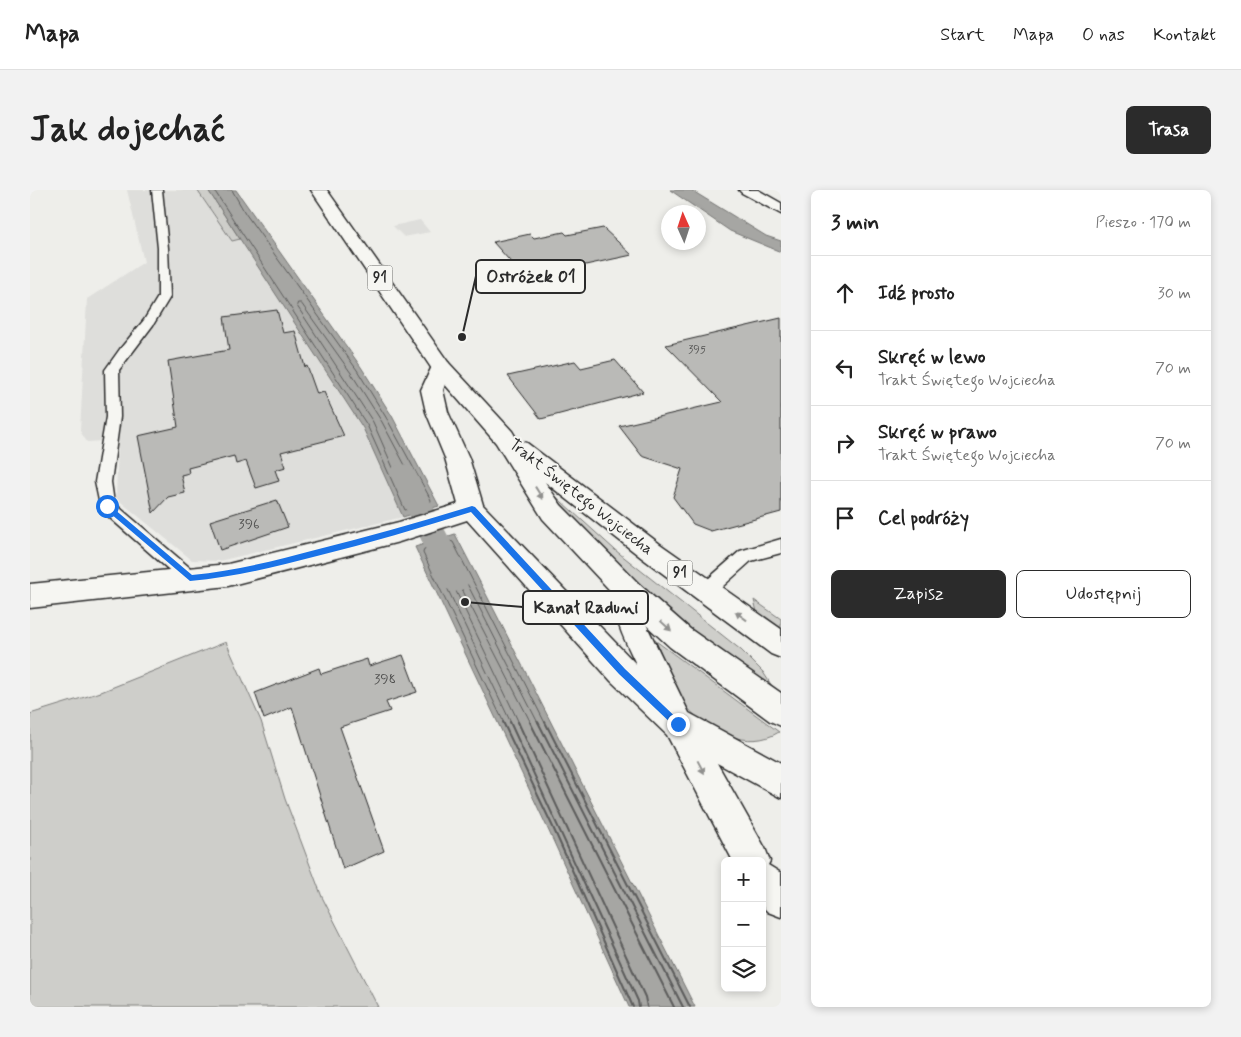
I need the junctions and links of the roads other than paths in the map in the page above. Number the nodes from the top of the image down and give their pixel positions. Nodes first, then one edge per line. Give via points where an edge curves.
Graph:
1 (157, 190) edge
2 (319, 190) edge
3 (747, 190) edge
4 (781, 209) edge
5 (441, 367) junction
6 (504, 437) junction
7 (463, 512) junction
8 (781, 546) edge
9 (190, 578) junction
10 (706, 591) junction
11 (630, 592) junction
12 (30, 596) edge
13 (781, 644) edge
14 (781, 712) edge
15 (678, 724) junction
16 (781, 781) edge
17 (750, 857) edge
18 (766, 884) edge
19 (781, 899) edge

1 - 9 lane via 164,297 112,370 113,417 102,482 107,506
2 - 5 main road, Trakt Świętego Wojciecha / 91
3 - 4 main road
5 - 6 main road, Trakt Świętego Wojciecha / 91
5 - 7 main road via 432,390 437,412 457,458
6 - 10 main road, Trakt Świętego Wojciecha / 91
6 -> 11 main road, Trakt Świętego Wojciecha / 91 via 552,512
7 - 9 main road via 399,532 228,574
7 - 15 main road
8 - 10 lane via 746,556
9 - 12 main road
13 -> 10 main road, Trakt Świętego Wojciecha / 91
11 -> 14 main road, Trakt Świętego Wojciecha / 91 via 680,638
11 - 15 main road via 630,620
15 - 16 main road
15 -> 17 main road
18 - 19 main road

